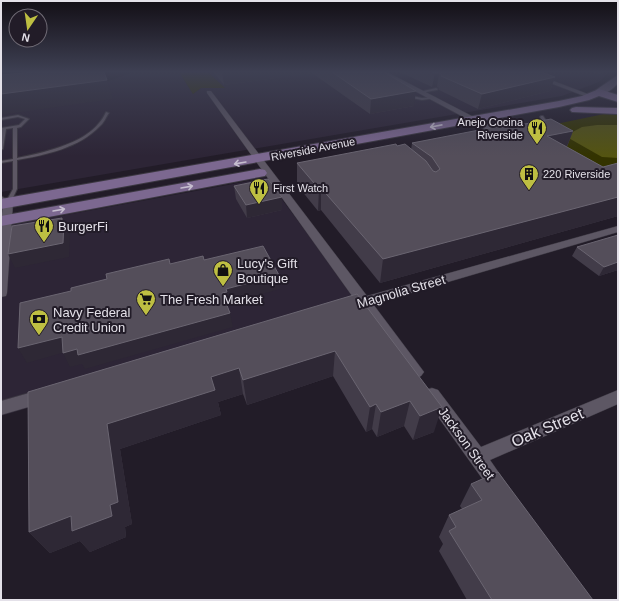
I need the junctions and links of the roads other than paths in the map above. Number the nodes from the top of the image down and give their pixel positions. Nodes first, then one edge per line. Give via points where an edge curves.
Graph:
1 (215, 100) edge
2 (438, 100) edge
3 (595, 100) edge
4 (603, 100) edge
5 (576, 110) junction
6 (618, 112) edge
7 (107, 113) dead end
8 (542, 117) junction
9 (1, 119) edge
10 (475, 119) junction
11 (15, 127) junction
12 (489, 127) junction
13 (2, 129) edge
14 (537, 131) edge
15 (1, 149) edge
16 (259, 159) junction
17 (15, 160) junction
18 (1, 162) edge
19 (268, 172) junction
20 (3, 202) edge
21 (4, 220) edge
22 (618, 229) edge
23 (1, 288) edge
24 (364, 302) junction
25 (334, 310) edge
26 (58, 391) edge
27 (618, 397) edge
28 (1, 408) edge
29 (477, 457) junction
30 (514, 506) edge

1 - 16 street, Jackson Street
2 - 10 street
3 - 10 main road, Riverside Avenue
4 - 5 main road, Riverside Avenue
5 - 6 main road
5 - 8 main road, Riverside Avenue
7 - 17 lane via 98,127 73,142 55,150
8 - 12 main road, Riverside Avenue
8 - 14 lane via 545,122
9 - 11 lane via 18,116 27,120
10 - 12 street
10 -> 16 main road, Riverside Avenue
11 - 13 lane
11 - 17 lane
12 - 19 main road, Riverside Avenue
13 - 15 lane
16 - 19 street, Jackson Street
16 -> 20 main road, Riverside Avenue
17 - 18 lane
17 - 20 lane via 15,189
21 -> 19 main road, Riverside Avenue
19 - 24 street, Jackson Street
20 - 21 street
21 - 23 street
22 - 24 street, Magnolia Street
24 - 25 street, Magnolia Street
24 - 29 street, Jackson Street
26 - 28 street
27 - 29 street, Oak Street
29 - 30 street, Jackson Street

